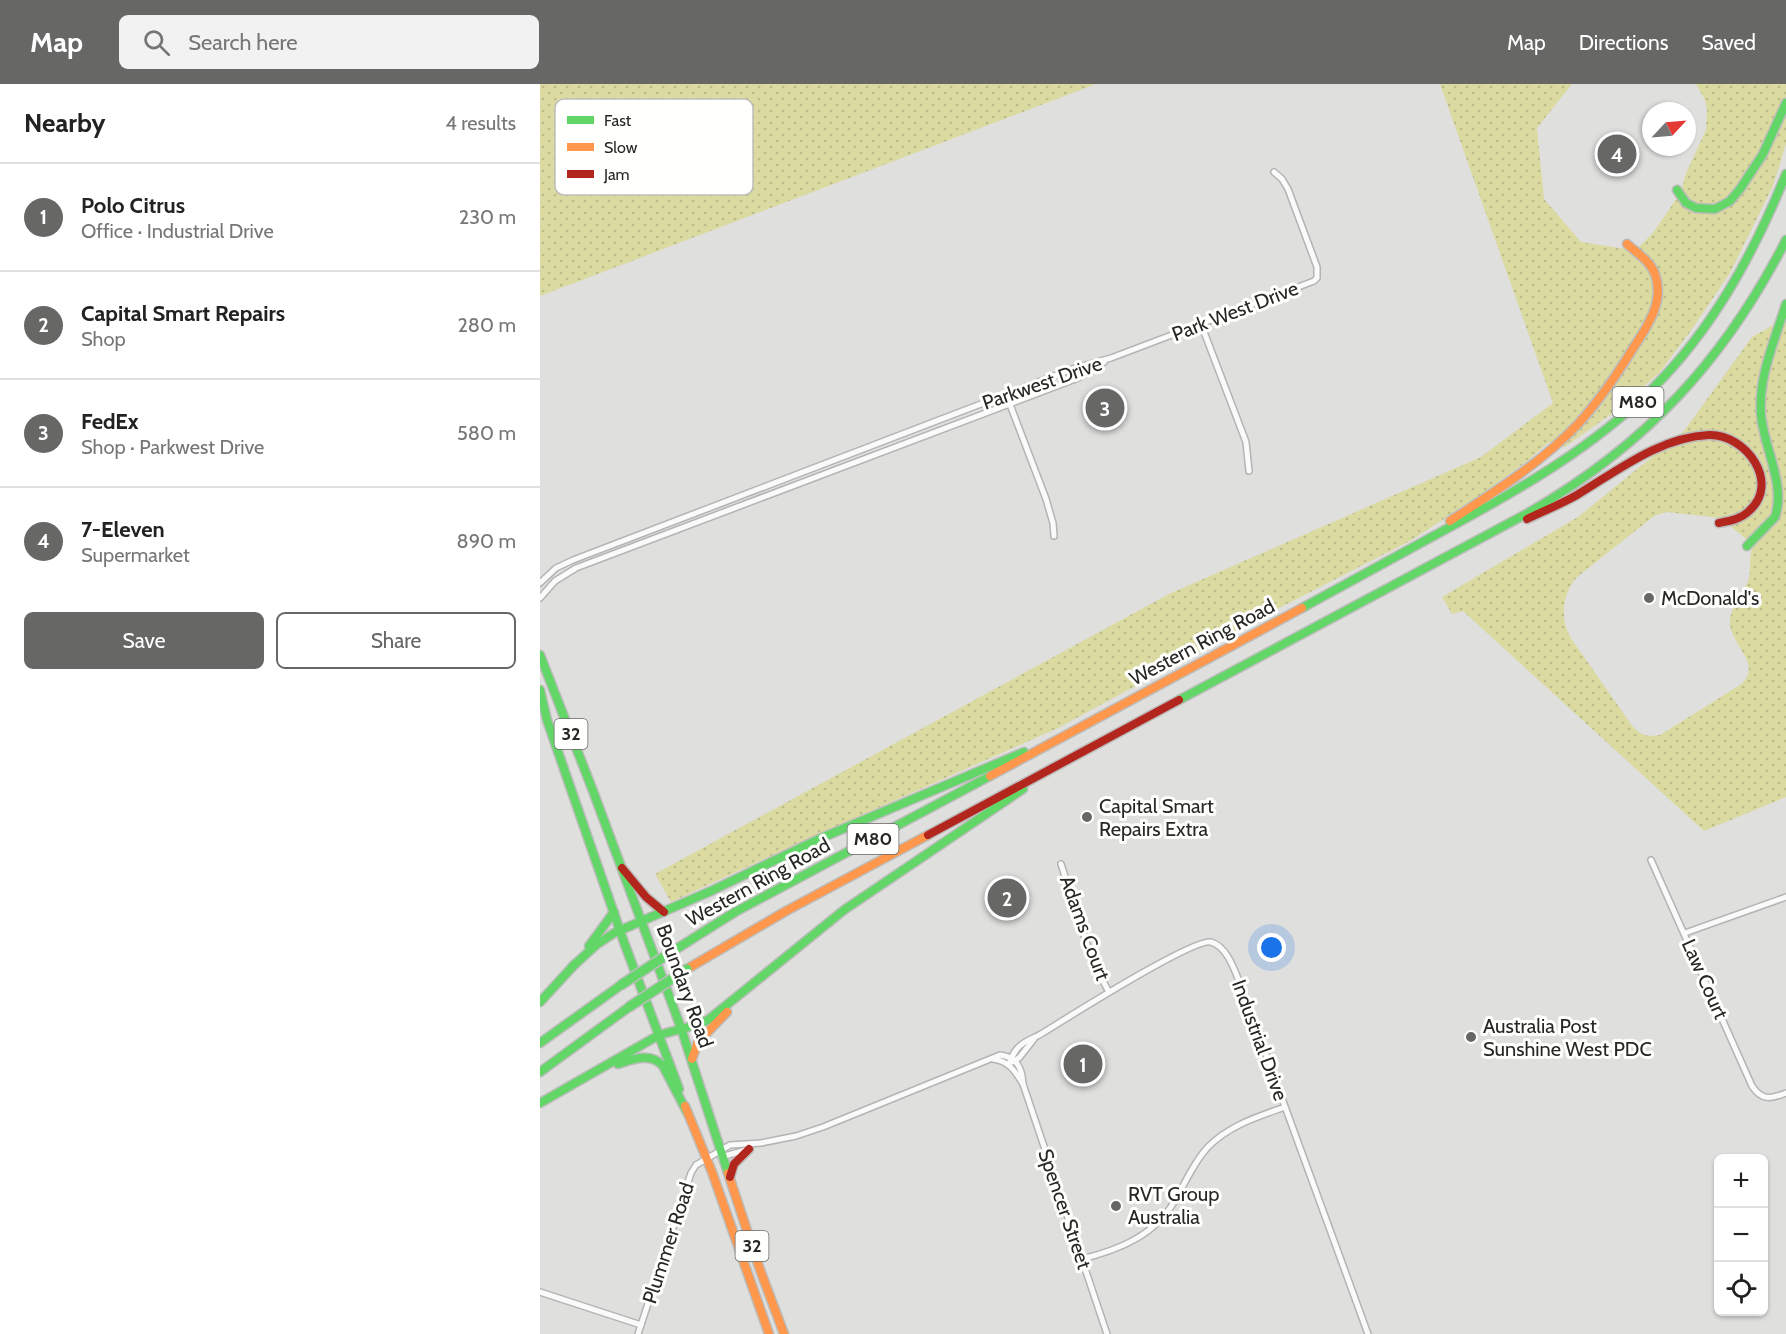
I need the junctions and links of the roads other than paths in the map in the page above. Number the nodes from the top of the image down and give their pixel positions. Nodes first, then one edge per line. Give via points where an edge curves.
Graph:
1 (1786, 103) edge
2 (1274, 172) dead end
3 (1786, 174) edge
4 (1677, 190) dead end
5 (1786, 240) edge
6 (1627, 244) dead end
7 (1786, 304) edge
8 (1201, 324) junction
9 (1111, 358) junction
10 (1006, 394) junction
11 (1010, 404) junction
12 (1250, 471) dead end
13 (1719, 523) dead end
14 (661, 526) junction
15 (664, 535) junction
16 (1054, 536) dead end
17 (1747, 546) dead end
18 (1409, 550) junction
19 (540, 583) edge
20 (1392, 587) junction
21 (540, 598) edge
22 (540, 655) edge
23 (540, 690) edge
24 (1079, 729) junction
25 (1052, 769) junction
26 (1652, 860) dead end
27 (1061, 864) dead end
28 (622, 868) junction
29 (1786, 897) edge
30 (614, 912) junction
31 (664, 912) junction
32 (642, 922) junction
33 (621, 930) junction
34 (1685, 933) junction
35 (779, 963) junction
36 (572, 968) junction
37 (1109, 993) junction
38 (540, 1002) edge
39 (681, 1028) junction
40 (659, 1035) junction
41 (540, 1043) edge
42 (692, 1059) junction
43 (1012, 1061) junction
44 (602, 1069) junction
45 (540, 1072) edge
46 (1786, 1093) edge
47 (540, 1103) edge
48 (1285, 1107) junction
49 (687, 1112) junction
50 (761, 1143) junction
51 (750, 1149) junction
52 (722, 1153) junction
53 (707, 1160) junction
54 (730, 1178) junction
55 (1082, 1259) junction
56 (540, 1292) edge
57 (641, 1325) junction
58 (638, 1334) edge
59 (769, 1334) edge
60 (784, 1334) edge
61 (1107, 1334) edge
62 (1368, 1334) edge

1 - 4 main road via 1765,153 1730,202 1714,209 1698,209 1684,203
2 - 8 street, Park West Drive via 1288,189 1317,267 1317,278
3 - 18 main road, Western Ring Road / M80 via 1757,244 1709,323 1628,412 1541,476
5 - 20 main road, Western Ring Road / M80 via 1734,329 1702,371 1645,429 1577,482
6 - 18 main road via 1655,274 1657,303 1649,324 1604,391 1574,428 1524,471
7 - 17 main road via 1765,372 1761,404 1765,436 1782,471 1785,493 1778,512
8 - 9 street, Park West Drive
8 - 12 street via 1246,442
9 - 10 street, Parkwest Drive
9 - 11 street, Parkwest Drive via 1078,378
10 - 11 street
10 - 14 street, Parkwest Drive
11 - 15 street, Parkwest Drive
11 - 16 street via 1046,499
13 - 20 main road via 1751,509 1758,500 1762,479 1753,458 1735,441 1700,435 1646,453 1572,497
14 - 15 street
14 - 19 street, Parkwest Drive via 567,562
15 - 21 street, Parkwest Drive via 567,573
18 - 24 main road, Western Ring Road / M80
20 - 25 main road, Western Ring Road / M80
22 - 28 main road, Boundary Road / 32
23 - 30 main road, Boundary Road / 32
24 - 31 main road via 819,839
24 - 41 main road, Western Ring Road / M80, bridge via 735,912
25 - 35 main road via 986,817 864,895
25 - 45 main road, Western Ring Road / M80, bridge via 786,911 687,969
26 - 34 street, Law Court
27 - 37 street, Adams Court via 1093,963
28 - 31 main road via 646,899
28 - 32 main road, Boundary Road / 32
29 - 34 street
30 - 33 main road, Boundary Road / 32
30 - 36 main road
31 - 32 main road
32 - 33 main road
32 - 39 main road, Boundary Road / 32
33 - 36 main road via 601,941
33 - 40 main road, Boundary Road / 32
34 - 46 street, Law Court via 1750,1082 1762,1096 1773,1098
35 - 39 main road via 708,1020
35 - 42 main road via 702,1038
36 - 38 main road
37 - 43 street, Industrial Drive via 1020,1045
37 - 48 street, Industrial Drive via 1190,947 1213,943 1231,962
39 - 40 main road
39 - 42 main road, Boundary Road / 32
40 - 44 main road
40 - 49 main road, Boundary Road / 32
42 - 52 main road, Boundary Road / 32
43 - 50 street via 991,1059 823,1127
43 - 55 street, Spencer Street
44 - 47 main road
44 - 49 main road via 638,1058 654,1058 663,1066
48 - 55 street via 1236,1125 1209,1146 1173,1204 1152,1229 1129,1244
48 - 62 street, Industrial Drive
49 - 53 main road, Boundary Road / 32
50 - 51 street
50 - 52 street via 730,1145
51 - 52 street
51 - 54 main road via 736,1161
52 - 53 street, Plummer Road
52 - 54 main road, Boundary Road / 32
53 - 57 street, Plummer Road via 696,1165 691,1173
53 - 59 main road, Boundary Road / 32
54 - 60 main road, Boundary Road / 32
55 - 61 street, Spencer Street
56 - 57 street
57 - 58 street, Plummer Road

